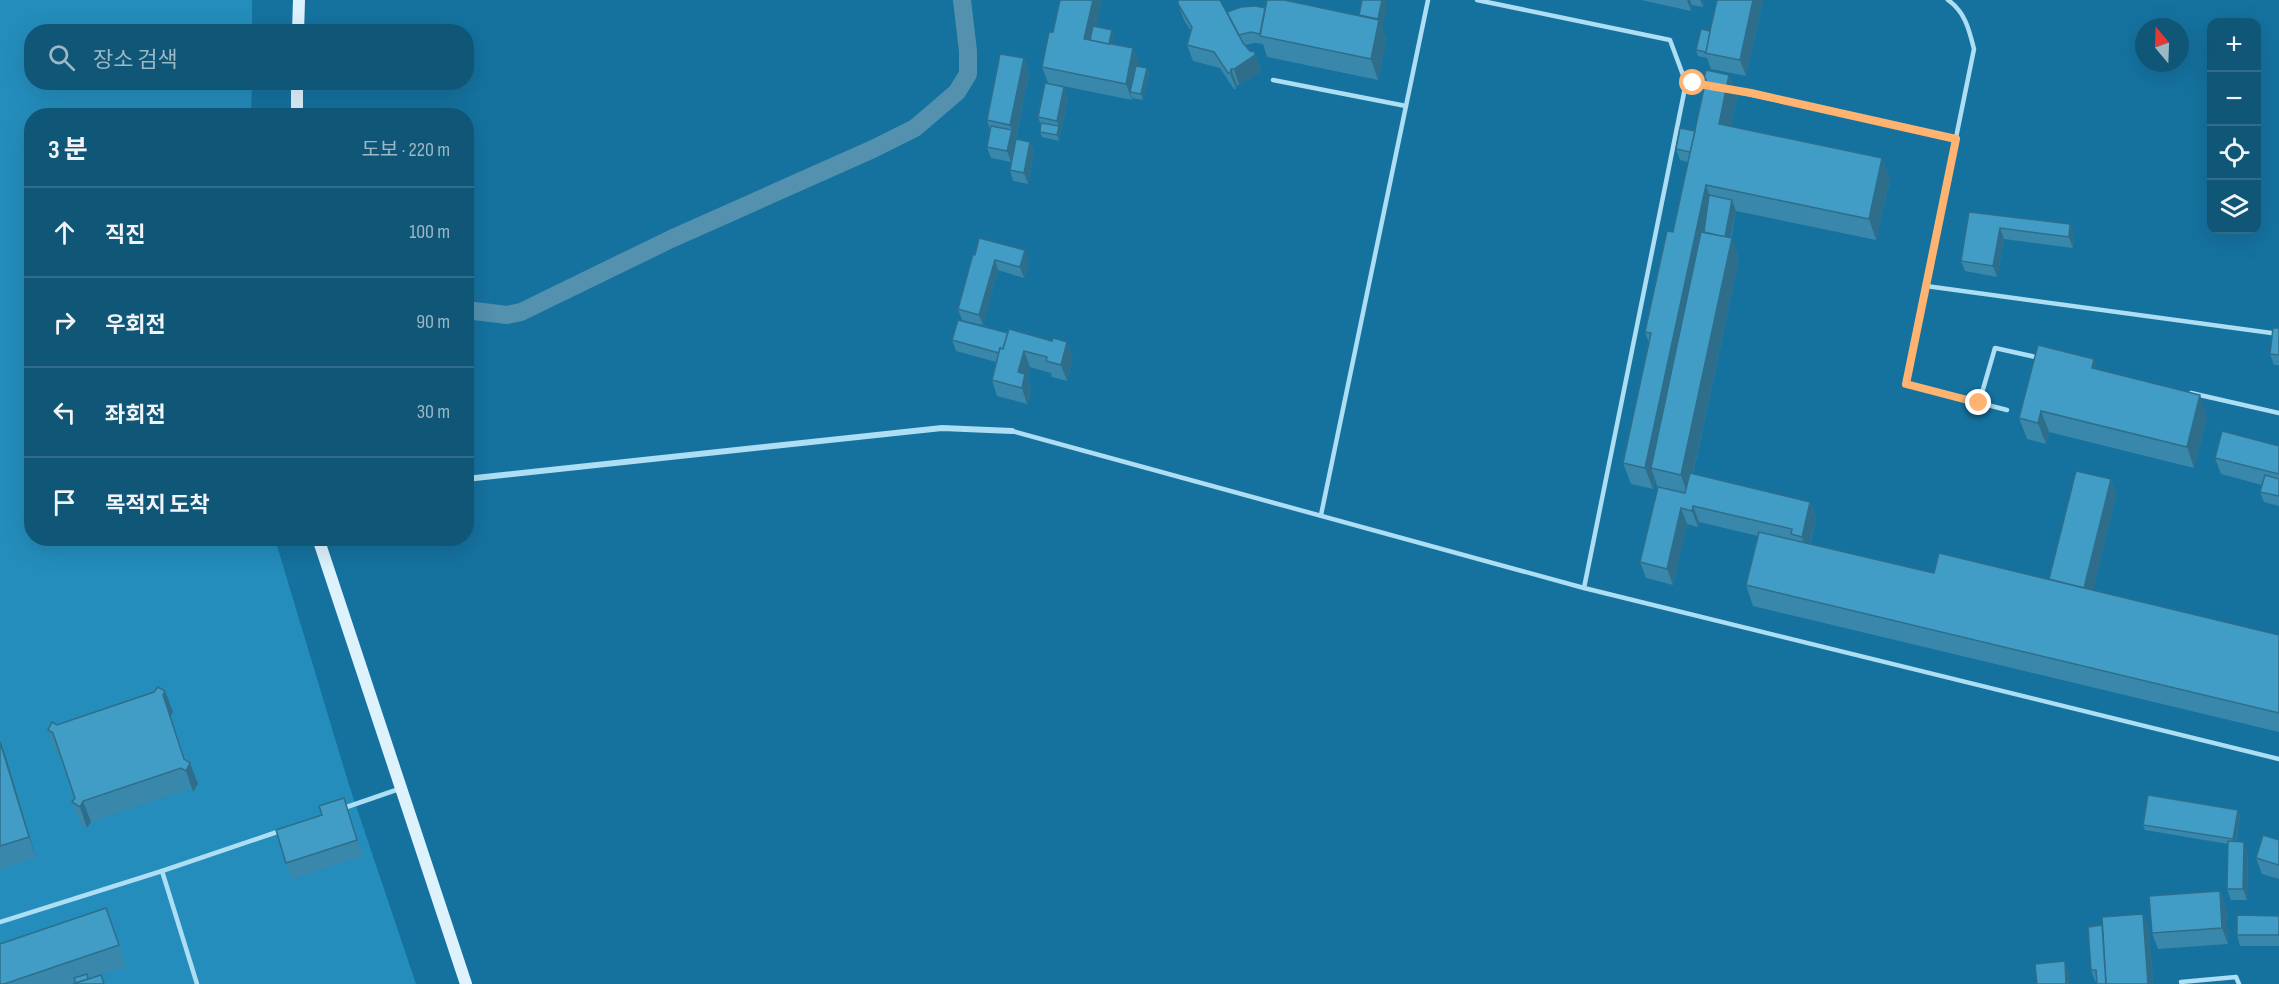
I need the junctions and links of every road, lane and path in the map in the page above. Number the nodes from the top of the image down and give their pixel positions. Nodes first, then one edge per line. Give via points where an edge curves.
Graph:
1 (299, 0) edge
2 (1428, 0) edge
3 (1477, 0) edge
4 (1948, 0) edge
5 (298, 24) edge
6 (1273, 80) dead end
7 (1693, 83) dead end
8 (1716, 87) edge
9 (1728, 89) edge
10 (297, 90) edge
11 (1406, 106) junction
12 (297, 108) edge
13 (1956, 139) junction
14 (1926, 286) junction
15 (2279, 334) edge
16 (2052, 361) edge
17 (2188, 392) edge
18 (1979, 403) junction
19 (2007, 410) dead end
20 (2279, 413) edge
21 (1012, 431) joint
22 (474, 478) edge
23 (1321, 515) junction
24 (321, 546) edge
25 (1584, 588) junction
26 (2279, 759) edge
27 (401, 789) junction
28 (335, 811) edge
29 (281, 830) edge
30 (162, 872) junction
31 (0, 922) edge
32 (2181, 982) dead end
33 (197, 984) edge
34 (466, 984) edge
35 (2240, 984) edge

1 - 5 street
2 - 11 lane
3 - 25 lane via 1670,40 1686,83
4 - 13 lane via 1967,21 1974,49
6 - 11 lane
7 - 8 lane
9 - 13 lane
10 - 12 street
11 - 23 lane
13 - 14 lane
14 - 15 lane
14 - 18 lane via 1906,384
16 - 18 lane via 1995,348
17 - 20 lane
18 - 19 lane
21 - 22 street via 942,428
21 - 23 lane
23 - 25 lane
24 - 27 street
25 - 26 lane
27 - 28 lane
27 - 34 street
29 - 30 lane
30 - 31 lane
30 - 33 lane
32 - 35 lane via 2236,977

